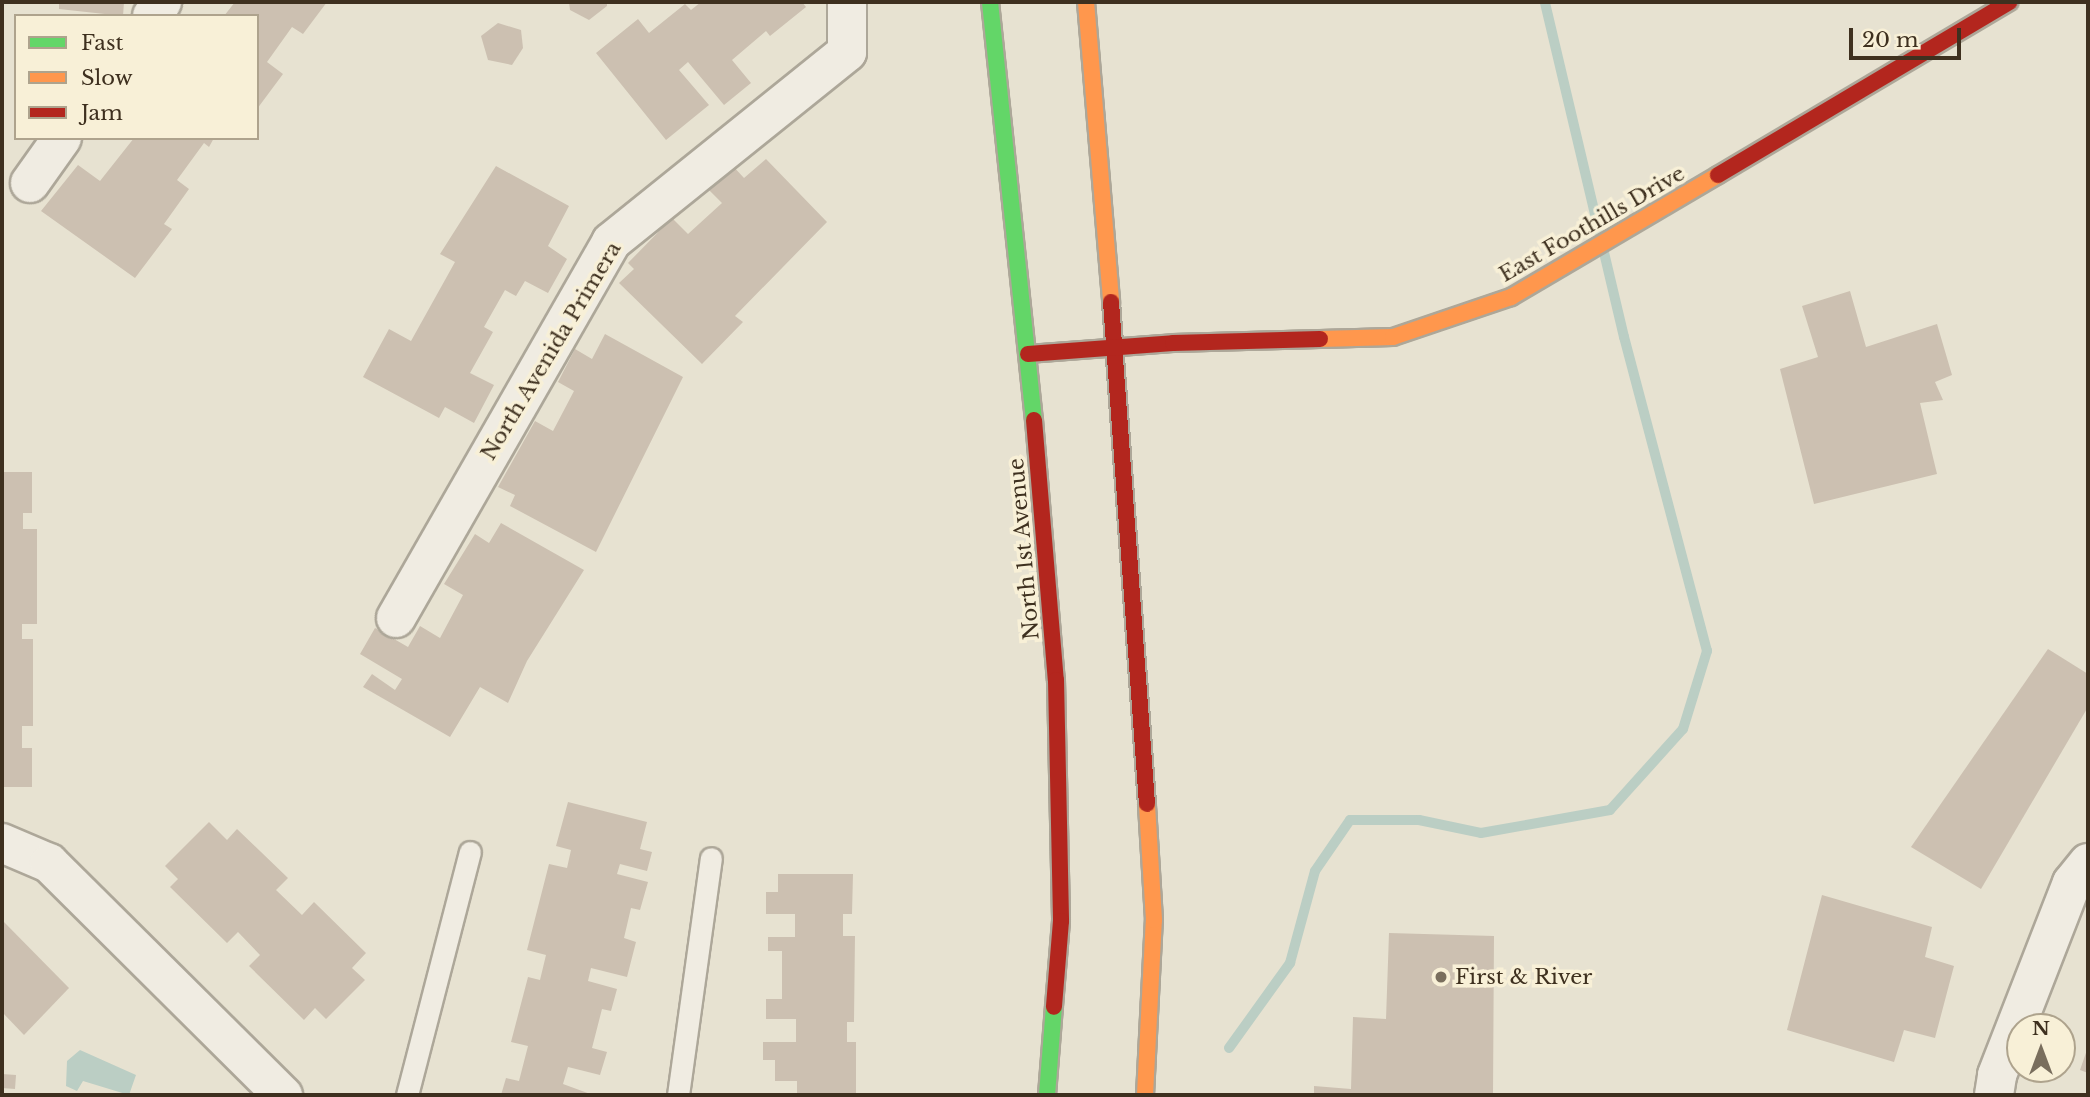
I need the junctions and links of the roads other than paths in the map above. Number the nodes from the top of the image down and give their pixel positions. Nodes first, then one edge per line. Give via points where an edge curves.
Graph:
1 (847, 2) edge
2 (990, 2) edge
3 (1086, 2) edge
4 (2009, 2) edge
5 (61, 140) edge
6 (30, 183) dead end
7 (1117, 347) junction
8 (1028, 354) junction
9 (396, 618) dead end
10 (2, 843) edge
11 (470, 852) dead end
12 (711, 858) dead end
13 (2088, 863) edge
14 (283, 1095) edge
15 (407, 1095) edge
16 (678, 1095) edge
17 (1047, 1095) edge
18 (1145, 1095) edge
19 (1994, 1095) edge

1 - 9 street, North Avenida Primera via 847,52 611,242
2 - 8 main road, North 1st Avenue
3 - 7 main road
4 - 7 main road, East Foothills Drive via 1511,297 1393,337
5 - 6 street
7 - 8 main road, East Foothills Drive
7 - 18 main road via 1154,920
8 - 17 main road, North 1st Avenue via 1056,681 1061,921
10 - 14 street via 49,863
11 - 15 lane
12 - 16 lane
13 - 19 street via 2072,883 1997,1075

